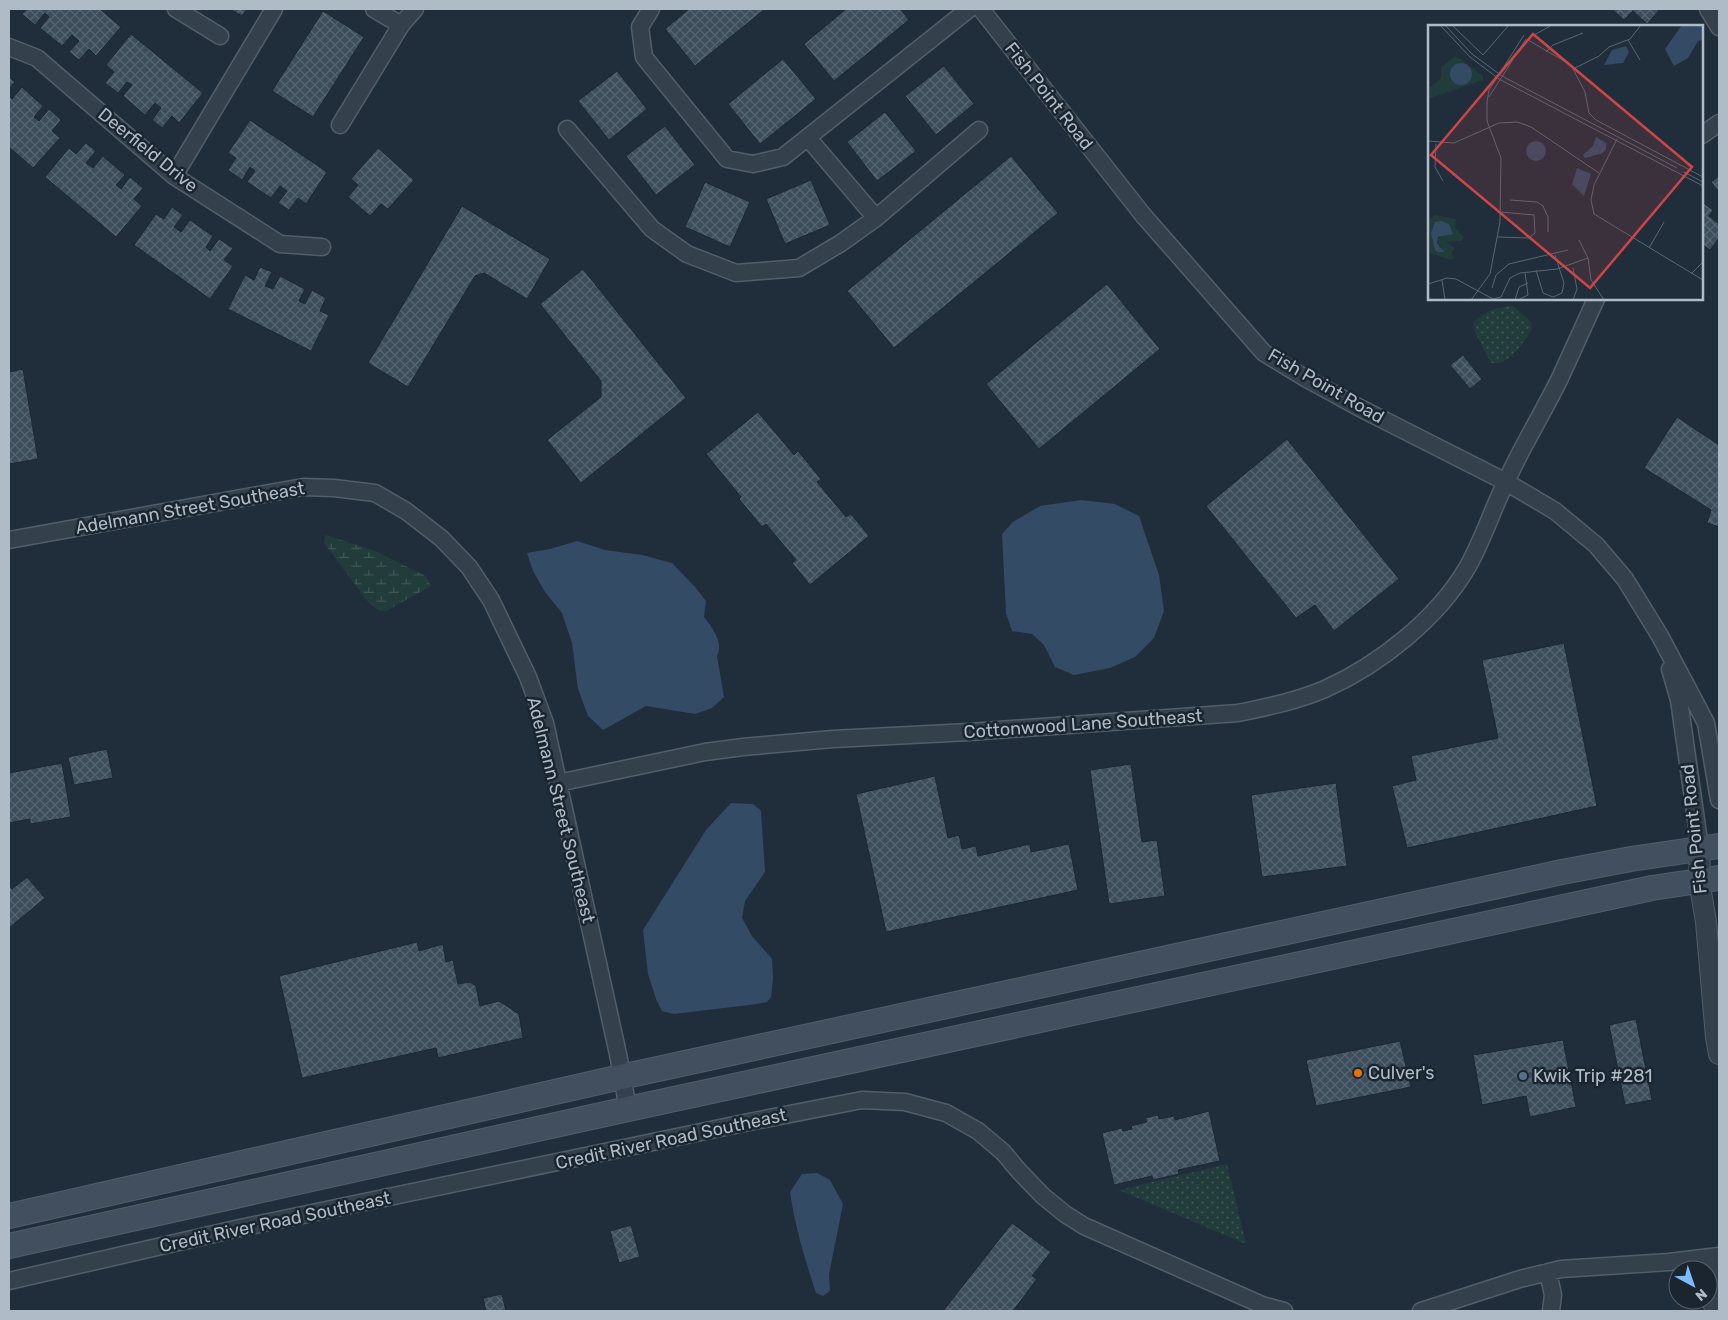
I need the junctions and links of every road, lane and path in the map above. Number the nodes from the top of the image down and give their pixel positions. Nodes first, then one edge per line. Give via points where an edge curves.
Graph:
1 (176, 9) edge
2 (274, 9) edge
3 (374, 9) edge
4 (415, 9) edge
5 (651, 9) edge
6 (969, 9) edge
7 (981, 9) edge
8 (1708, 9) edge
9 (401, 25) junction
10 (1719, 27) edge
11 (220, 36) dead end
12 (9, 47) edge
13 (1719, 123) edge
14 (340, 125) dead end
15 (567, 129) dead end
16 (979, 130) dead end
17 (1703, 134) edge
18 (808, 138) junction
19 (174, 176) junction
20 (876, 218) junction
21 (322, 247) dead end
22 (1596, 300) edge
23 (1506, 482) junction
24 (9, 540) edge
25 (1660, 636) junction
26 (558, 783) junction
27 (1719, 800) edge
28 (1710, 847) edge
29 (1709, 879) edge
30 (1719, 1054) edge
31 (621, 1076) junction
32 (628, 1109) junction
33 (9, 1216) edge
34 (9, 1246) edge
35 (1719, 1256) edge
36 (1702, 1260) edge
37 (1668, 1265) edge
38 (1548, 1272) junction
39 (9, 1281) edge
40 (1283, 1311) edge
41 (1421, 1311) edge
42 (1551, 1311) edge

1 - 11 street
2 - 19 street
3 - 9 street
4 - 9 street
5 - 18 street via 640,27 644,57 727,159 753,164 776,159
6 - 18 street
7 - 23 street, Fish Point Road via 1143,215 1264,353 1358,407
8 - 10 street
9 - 14 street
12 - 19 street, Deerfield Drive via 37,58
13 - 17 street
15 - 20 street via 652,230 687,254 736,273 799,268
16 - 20 street
18 - 20 street
19 - 21 street, Deerfield Drive via 280,244
22 - 23 street, Cottonwood Lane Southeast
23 - 25 street, Fish Point Road via 1555,511 1596,545 1625,579
23 - 26 street, Cottonwood Lane Southeast via 1466,570 1446,597 1389,652 1359,671 1302,698 1238,713 743,747
24 - 26 street, Adelmann Street Southeast via 303,487 375,494 406,511 441,538 469,568 491,600 545,723
25 - 27 street, Fish Point Road via 1706,723
25 - 28 street, Fish Point Road via 1679,700
26 - 31 street, Adelmann Street Southeast
28 - 29 street, Fish Point Road
28 - 31 main road via 1562,872
29 - 30 street, Fish Point Road via 1706,922
29 - 32 main road via 1652,888
31 - 32 street, Adelmann Street Southeast
31 - 33 main road
32 - 34 main road
35 - 36 street
37 - 38 street via 1600,1265
38 - 41 street
38 - 42 street via 1553,1295
39 - 40 street, Credit River Road Southeast via 240,1228 862,1100 905,1102 946,1113 978,1131 1003,1152 1043,1196 1084,1226 1262,1305

